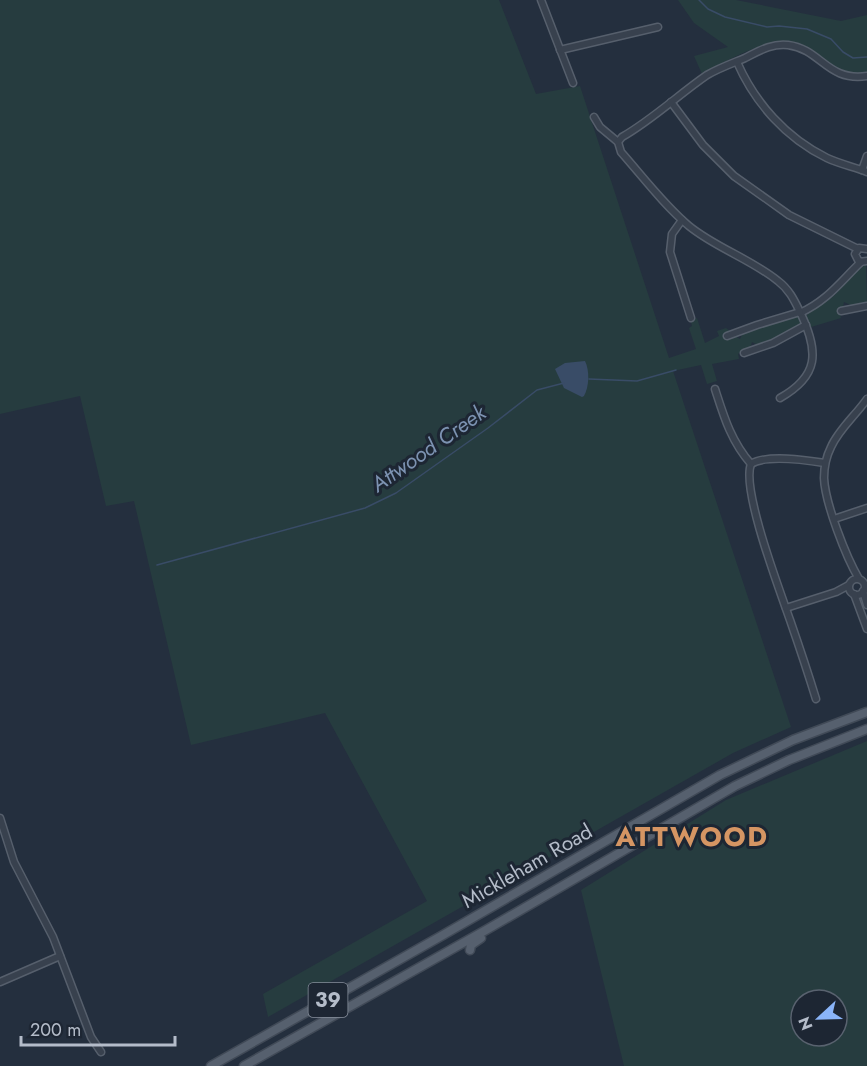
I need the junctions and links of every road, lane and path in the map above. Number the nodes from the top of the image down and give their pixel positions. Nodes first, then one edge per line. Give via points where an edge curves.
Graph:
1 (542, 0) edge
2 (658, 27) dead end
3 (560, 50) junction
4 (736, 62) junction
5 (867, 76) edge
6 (573, 83) dead end
7 (671, 102) junction
8 (594, 117) dead end
9 (618, 142) junction
10 (867, 156) edge
11 (865, 171) edge
12 (682, 220) junction
13 (867, 241) edge
14 (862, 256) edge
15 (867, 306) edge
16 (841, 311) dead end
17 (800, 312) junction
18 (691, 318) dead end
19 (806, 325) junction
20 (727, 336) dead end
21 (744, 353) dead end
22 (715, 389) dead end
23 (780, 398) dead end
24 (867, 399) edge
25 (825, 463) junction
26 (751, 464) junction
27 (867, 508) edge
28 (834, 519) junction
29 (849, 562) junction
30 (864, 583) edge
31 (851, 588) junction
32 (867, 605) edge
33 (786, 608) junction
34 (867, 629) edge
35 (816, 699) dead end
36 (867, 712) edge
37 (867, 729) edge
38 (0, 818) edge
39 (458, 926) junction
40 (486, 930) junction
41 (463, 943) junction
42 (470, 950) dead end
43 (60, 956) junction
44 (0, 982) edge
45 (310, 1010) junction
46 (310, 1029) junction
47 (101, 1052) dead end
48 (211, 1066) edge
49 (244, 1066) edge

1 - 3 street
2 - 3 street
3 - 6 street
4 - 5 street via 769,47 787,45 802,49 841,74
4 - 7 street via 713,72
4 - 11 street via 757,99 787,132 826,157
7 - 9 street
7 - 14 street via 703,145 734,176 789,215
8 - 9 street
9 - 12 street via 619,149
10 - 11 street
12 - 17 street via 780,281
12 - 18 street via 672,234 670,252
13 - 14 street
14 - 17 street via 824,300
15 - 16 street
17 - 19 street
17 - 20 street
19 - 21 street
19 - 23 street via 813,344 813,362 797,388
22 - 26 street via 729,432
24 - 25 street via 831,445
25 - 26 street via 776,459
25 - 28 street via 825,486
26 - 33 street via 755,508
27 - 28 street
28 - 29 street
29 - 30 street
29 - 31 street
30 - 31 street
30 - 31 street via 859,594
30 - 32 street
31 - 33 street
31 - 34 street
33 - 35 street
36 - 39 main road, Mickleham Road / 39 via 734,768
37 - 40 main road, Mickleham Road / 39 via 735,786
38 - 43 street via 22,880
39 - 41 main road
39 - 45 main road, Mickleham Road / 39
40 - 41 main road, Mickleham Road / 39
40 - 42 main road
41 - 46 main road, Mickleham Road / 39
43 - 44 street
43 - 47 street
45 - 46 main road
45 - 48 main road, Mickleham Road / 39
46 - 49 main road, Mickleham Road / 39

